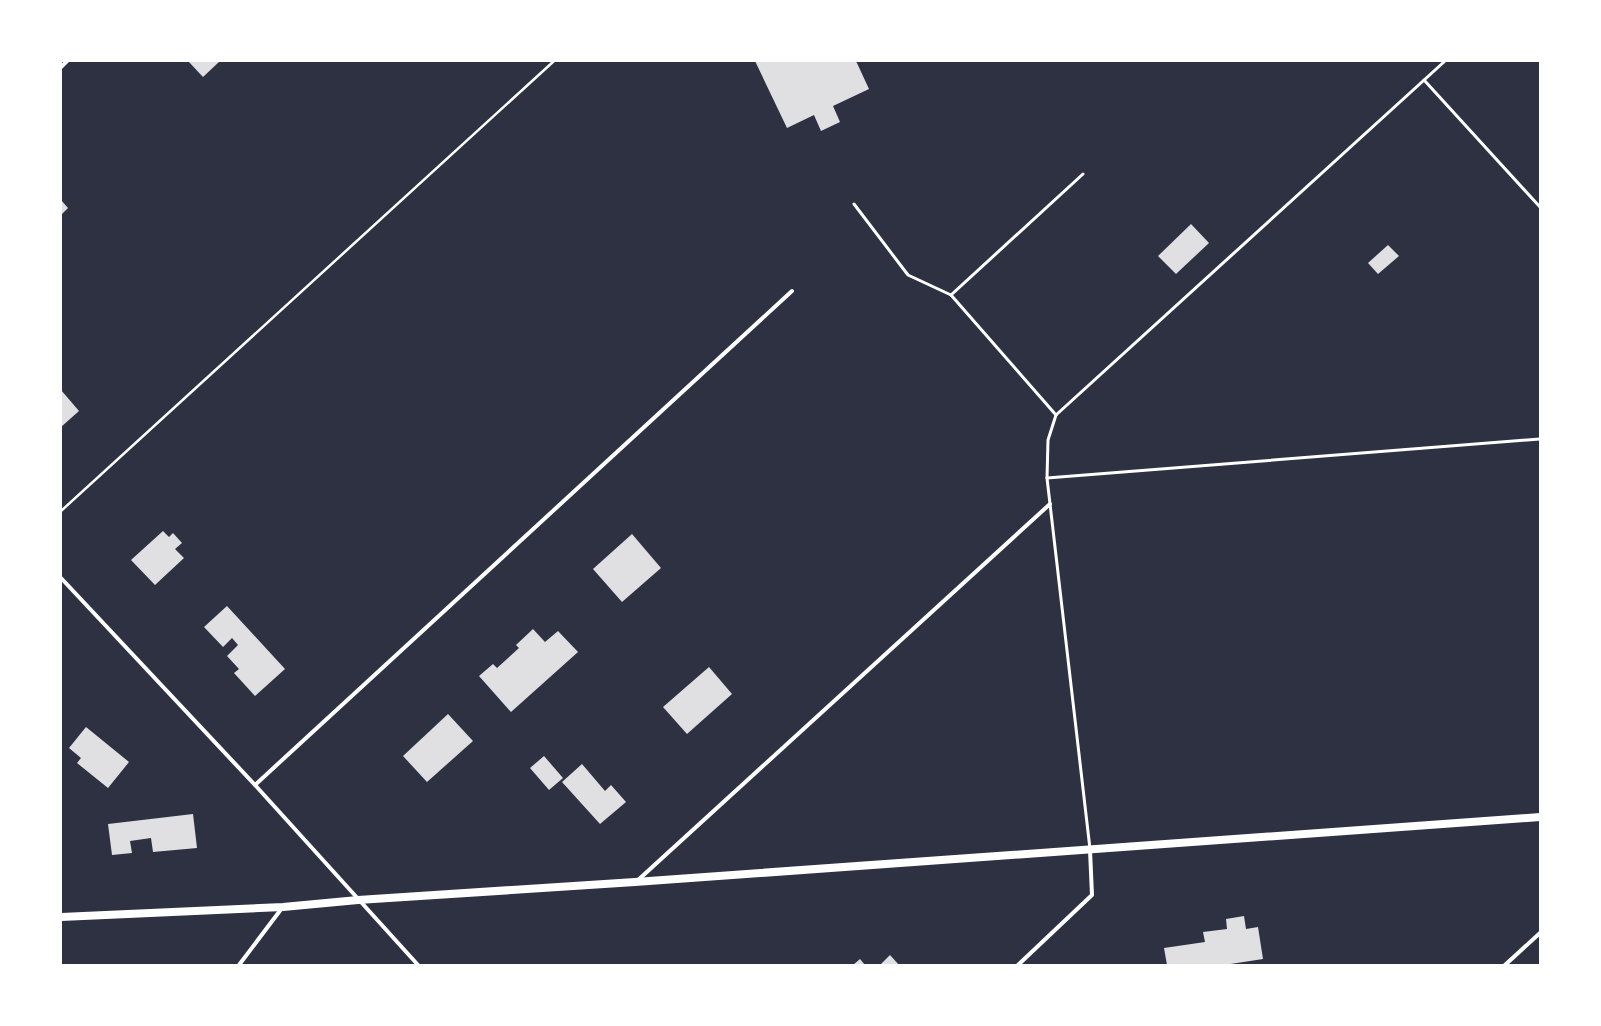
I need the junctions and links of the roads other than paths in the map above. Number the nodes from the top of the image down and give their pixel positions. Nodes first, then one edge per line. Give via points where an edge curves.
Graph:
1 (67, 61) edge
2 (1445, 61) edge
3 (61, 67) edge
4 (1424, 80) junction
5 (1084, 174) dead end
6 (854, 204) dead end
7 (1540, 207) edge
8 (792, 291) dead end
9 (951, 294) junction
10 (1056, 414) junction
11 (1540, 439) edge
12 (1047, 478) junction
13 (1050, 504) junction
14 (61, 578) edge
15 (255, 785) junction
16 (1540, 817) edge
17 (1090, 850) junction
18 (635, 882) junction
19 (358, 900) junction
20 (283, 907) junction
21 (61, 917) edge
22 (1540, 933) edge
23 (239, 965) edge
24 (418, 965) edge
25 (1018, 965) edge
26 (1505, 965) edge

1 - 3 street
2 - 4 lane
4 - 7 lane
4 - 10 lane
5 - 9 lane
6 - 9 lane via 908,275
8 - 15 street
9 - 10 lane
10 - 12 lane via 1048,440
11 - 12 lane
12 - 13 lane
13 - 17 lane
13 - 18 street
14 - 15 street
15 - 19 street
16 - 17 main road
17 - 18 main road
17 - 25 street via 1092,895
18 - 19 main road
19 - 20 main road
19 - 24 street
20 - 21 main road
20 - 23 street
22 - 26 street

